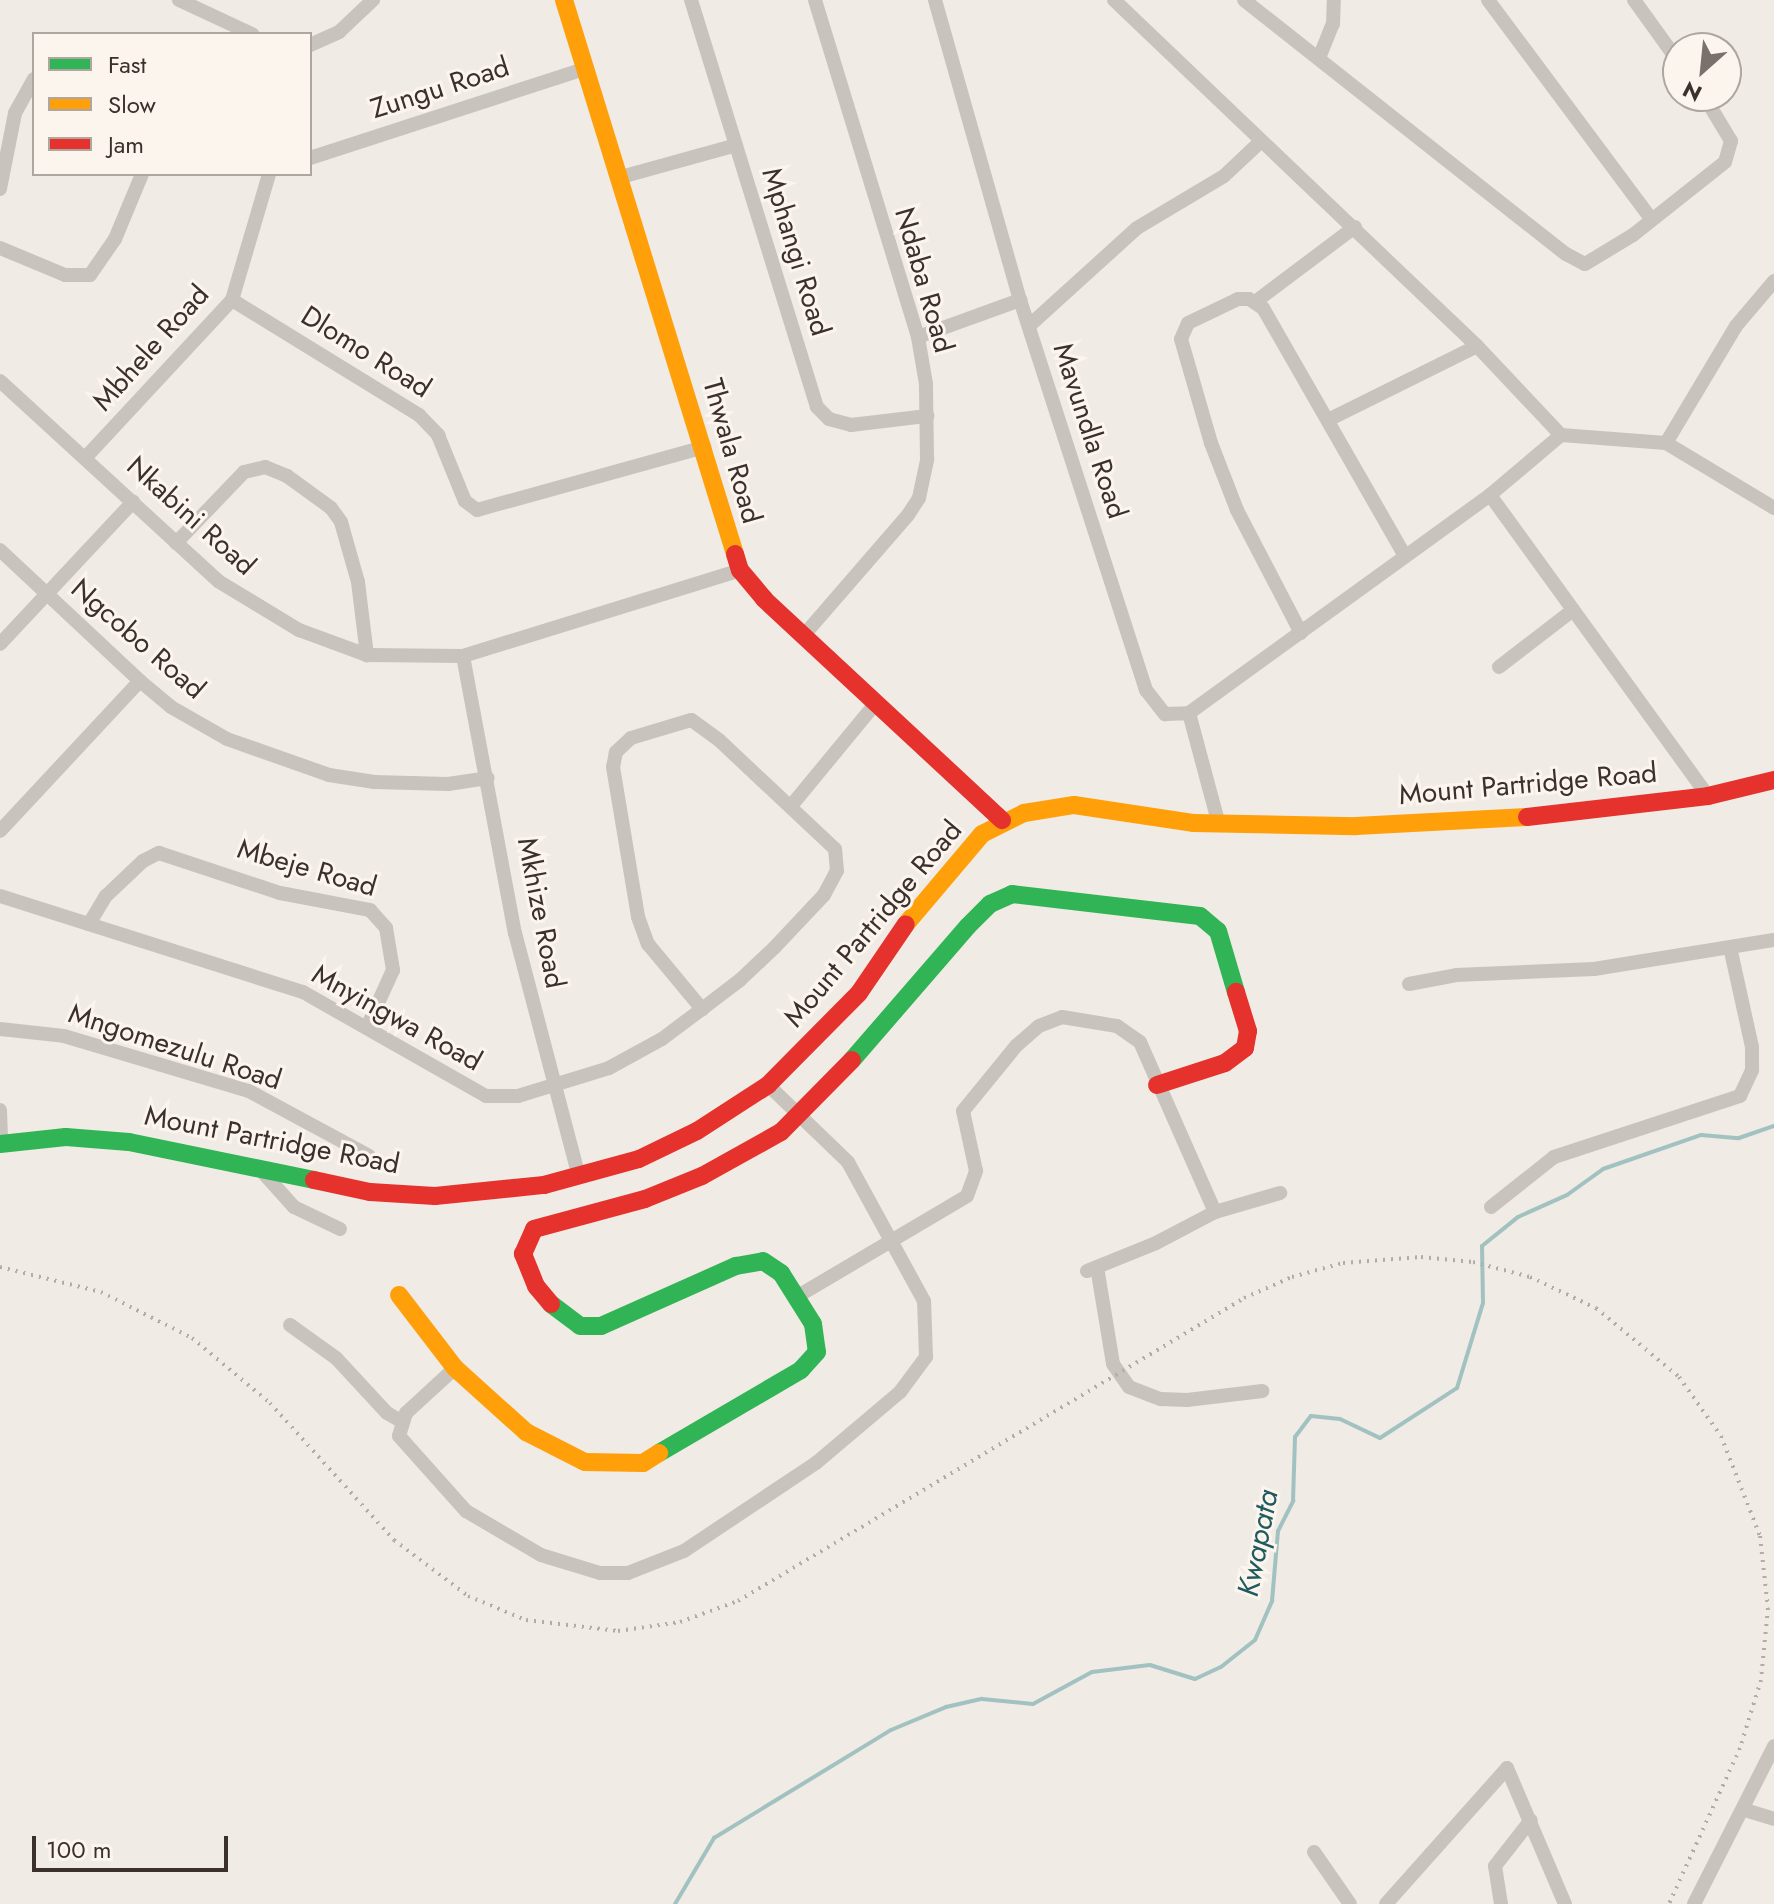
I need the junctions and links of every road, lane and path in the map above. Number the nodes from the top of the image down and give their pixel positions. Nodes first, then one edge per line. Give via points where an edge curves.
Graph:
1 (179, 0) edge
2 (373, 0) edge
3 (564, 0) edge
4 (691, 0) edge
5 (815, 0) edge
6 (935, 0) edge
7 (1114, 0) edge
8 (1244, 0) edge
9 (1334, 0) edge
10 (1488, 0) edge
11 (1634, 0) edge
12 (248, 32) edge
13 (1662, 39) edge
14 (312, 44) edge
15 (1319, 58) junction
16 (587, 68) junction
17 (32, 83) edge
18 (1716, 112) edge
19 (1259, 143) junction
20 (736, 145) junction
21 (312, 157) edge
22 (141, 176) edge
23 (268, 176) edge
24 (621, 177) junction
25 (0, 189) edge
26 (1651, 219) junction
27 (1355, 227) junction
28 (0, 248) edge
29 (1774, 281) edge
30 (232, 300) junction
31 (1020, 300) junction
32 (1255, 302) junction
33 (1030, 325) junction
34 (918, 337) junction
35 (1477, 346) junction
36 (0, 381) edge
37 (927, 416) junction
38 (1328, 420) junction
39 (1561, 435) junction
40 (1666, 443) junction
41 (704, 447) junction
42 (86, 457) junction
43 (1490, 495) junction
44 (133, 502) junction
45 (1774, 508) edge
46 (176, 543) junction
47 (0, 550) edge
48 (1405, 556) junction
49 (740, 570) junction
50 (47, 594) junction
51 (1573, 610) junction
52 (1301, 633) junction
53 (804, 635) junction
54 (0, 644) edge
55 (367, 655) junction
56 (463, 656) junction
57 (1499, 667) dead end
58 (140, 681) junction
59 (876, 703) junction
60 (1189, 713) junction
61 (488, 778) junction
62 (1774, 780) edge
63 (1708, 796) junction
64 (791, 806) junction
65 (1002, 820) junction
66 (1219, 825) junction
67 (0, 831) edge
68 (0, 896) edge
69 (89, 924) junction
70 (1774, 940) edge
71 (1730, 947) junction
72 (1409, 984) dead end
73 (702, 1009) junction
74 (368, 1025) junction
75 (0, 1029) edge
76 (768, 1085) junction
77 (1157, 1085) junction
78 (554, 1086) junction
79 (0, 1110) edge
80 (802, 1113) junction
81 (0, 1143) edge
82 (369, 1156) dead end
83 (259, 1168) junction
84 (579, 1177) junction
85 (1280, 1193) dead end
86 (1491, 1207) dead end
87 (1215, 1212) junction
88 (340, 1229) dead end
89 (894, 1239) junction
90 (399, 1295) dead end
91 (798, 1296) junction
92 (290, 1325) dead end
93 (455, 1368) junction
94 (1262, 1391) dead end
95 (401, 1421) junction
96 (1774, 1746) edge
97 (1745, 1810) junction
98 (1774, 1819) edge
99 (1531, 1820) junction
100 (1314, 1852) dead end
101 (1350, 1904) edge
102 (1386, 1904) edge
103 (1501, 1904) edge
104 (1565, 1904) edge
105 (1694, 1904) edge

1 - 12 street
2 - 14 street via 339,32
3 - 16 street, Thwala Road
4 - 20 street, Mphangi Road
5 - 34 street, Ndaba Road
6 - 31 street, Mavundla Road
7 - 19 street
8 - 15 street
9 - 15 street via 1333,24
10 - 26 street
11 - 13 street
15 - 26 street via 1578,262 1592,264
16 - 21 street, Zungu Road
16 - 24 street, Thwala Road
17 - 25 street via 15,113
18 - 26 street via 1727,127 1730,152 1716,174
19 - 27 street
19 - 33 street via 1224,176 1137,228
20 - 24 street
20 - 37 street, Mphangi Road via 817,407 829,419 851,425
22 - 28 street via 115,239 90,275 65,275
23 - 30 street, Mbhele Road
24 - 41 street, Thwala Road
27 - 32 street
27 - 35 street
29 - 40 street via 1736,326
30 - 41 street, Dlomo Road via 419,415 438,435 465,501 477,510
30 - 42 street, Mbhele Road
31 - 33 street, Mavundla Road
31 - 34 street
32 - 38 street
32 - 52 street via 1238,299 1200,315 1188,323 1181,339 1237,510
33 - 60 street, Mavundla Road via 1146,690 1165,714
34 - 37 street, Ndaba Road
35 - 38 street
35 - 39 street
36 - 42 street, Nkabini Road
37 - 53 street, Ndaba Road via 919,498
38 - 48 street
39 - 40 street
39 - 43 street
40 - 45 street
41 - 49 street, Thwala Road
42 - 44 street, Nkabini Road
43 - 48 street
43 - 51 street
44 - 46 street, Nkabini Road
44 - 50 street
46 - 55 street, Nkabini Road via 257,607
46 - 55 street via 244,472 265,467 287,476 331,508 341,522 358,582
47 - 50 street, Ngcobo Road
48 - 52 street
49 - 53 street, Thwala Road
49 - 56 street, Nkabini Road
50 - 54 street
50 - 58 street, Ngcobo Road
51 - 57 street
51 - 63 street
52 - 60 street
53 - 59 street, Thwala Road
55 - 56 street, Nkabini Road
56 - 61 street, Mkhize Road
58 - 61 street, Ngcobo Road via 171,707 227,739 329,775 409,784
58 - 67 street
59 - 64 street
59 - 65 street, Thwala Road
60 - 66 street
61 - 78 street, Mkhize Road via 515,933
62 - 63 street, Mount Partridge Road
63 - 66 street, Mount Partridge Road via 1552,816 1356,826
64 - 73 street, Mnyingwa Road via 835,849 839,864 824,895 774,948
64 - 73 street via 691,720 631,738 616,752 615,784 638,917 648,944
65 - 66 street, Mount Partridge Road via 1074,805
65 - 76 street, Mount Partridge Road via 982,834 915,912 859,993
68 - 69 street, Mnyingwa Road
69 - 74 street, Mnyingwa Road via 303,992
69 - 74 street, Mbeje Road via 106,896 159,853 280,893 370,910 386,928 393,970
70 - 71 street
71 - 72 street via 1594,969 1456,975
71 - 86 street via 1752,1047 1752,1070 1740,1096 1554,1157
73 - 78 street, Mnyingwa Road via 636,1055
74 - 78 street, Mnyingwa Road via 486,1096 518,1096
75 - 82 street, Mngomezulu Road via 64,1036 249,1091
76 - 80 street
76 - 84 street, Mount Partridge Road via 697,1131 639,1159
77 - 80 street via 1225,1063 1245,1048 1248,1031 1218,931 1200,916 1185,913 1012,894 990,904 968,926
77 - 87 street
77 - 89 street via 1140,1042 1117,1026 1062,1017 1039,1026 983,1081 963,1111 976,1171 972,1191
78 - 84 street, Mkhize Road
79 - 81 street
80 - 89 street via 848,1162
80 - 91 street via 781,1132 702,1176 645,1199 541,1224 528,1236 523,1254 536,1286 556,1310 591,1328 754,1262 771,1264
81 - 83 street, Mount Partridge Road via 94,1138
83 - 84 street, Mount Partridge Road via 370,1192 435,1196
83 - 88 street via 294,1207
85 - 87 street
87 - 94 street via 1092,1269 1113,1364 1129,1387 1161,1399 1239,1398
89 - 91 street
89 - 95 street via 928,1320 926,1357 914,1378 816,1463 735,1519 655,1564 628,1573 600,1573 570,1567 509,1538 466,1511 439,1483 399,1436
90 - 93 street
91 - 93 street via 818,1335 812,1361 643,1463 609,1466 564,1454 526,1432
92 - 95 street via 336,1358
93 - 95 street
96 - 97 street
97 - 98 street
97 - 105 street
99 - 102 street via 1507,1768
99 - 103 street via 1495,1866
99 - 104 street
100 - 101 street

